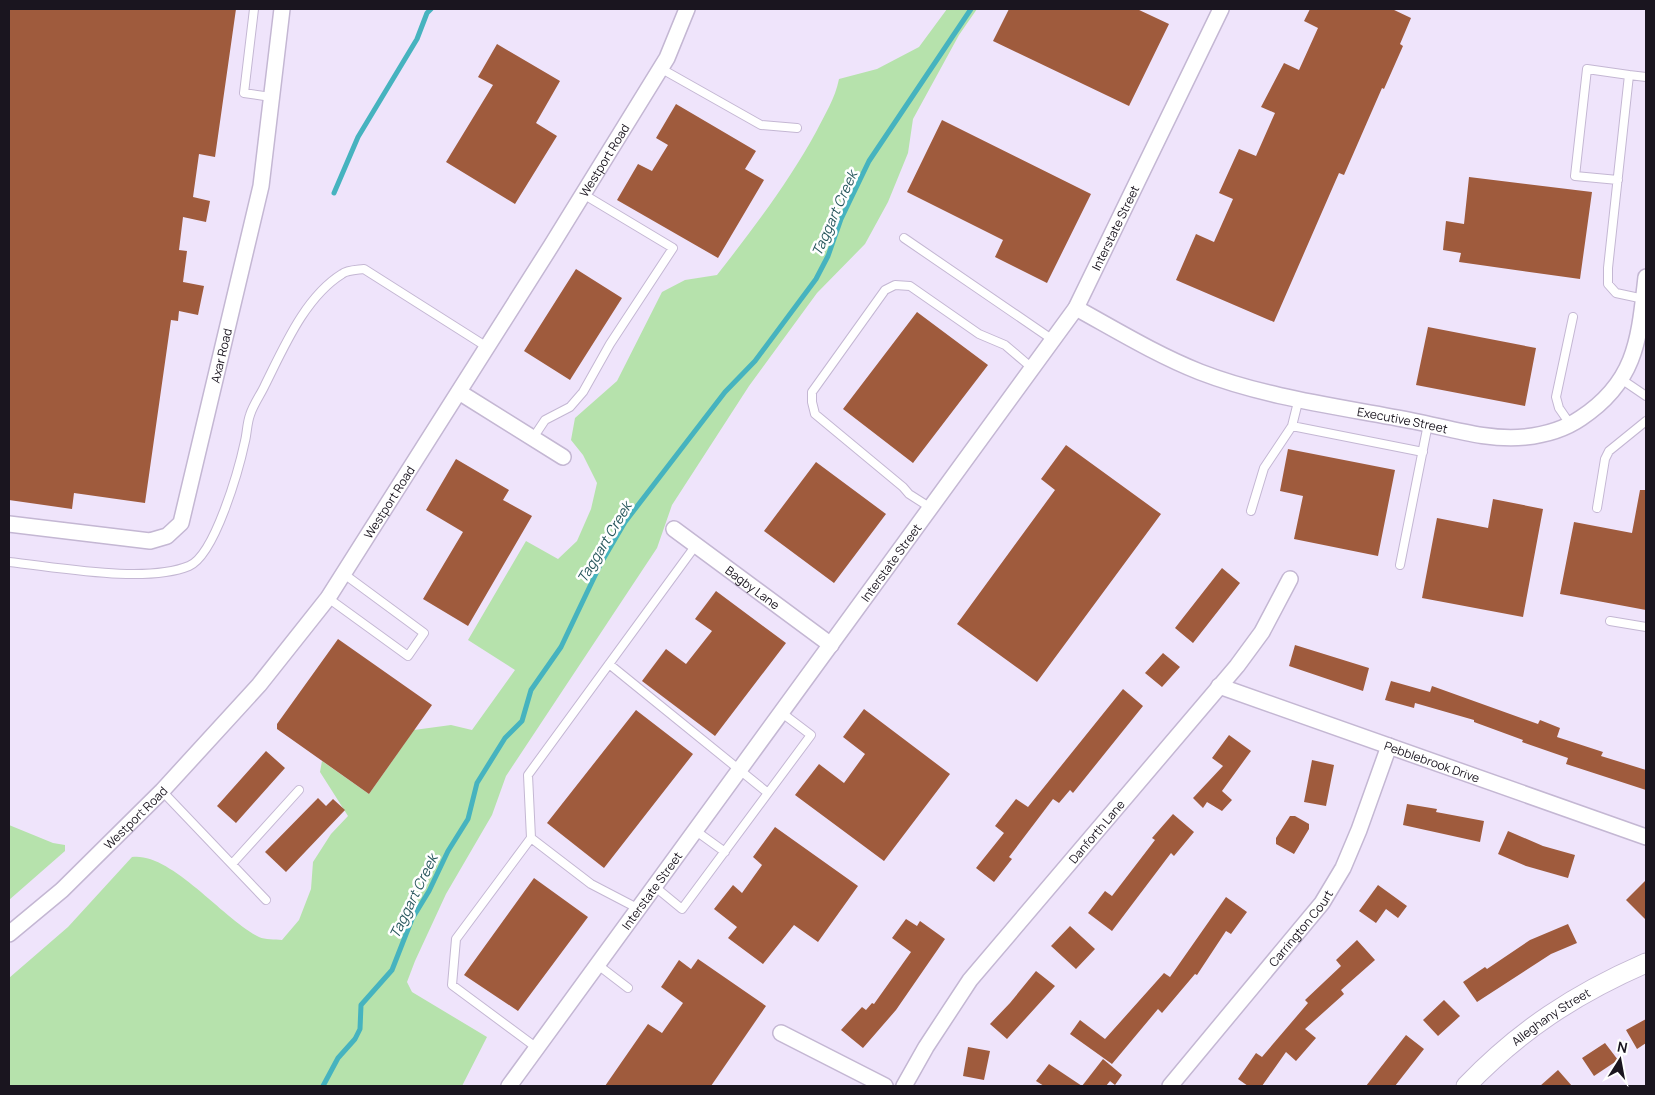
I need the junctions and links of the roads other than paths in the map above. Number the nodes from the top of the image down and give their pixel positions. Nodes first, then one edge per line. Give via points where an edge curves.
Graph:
1 (254, 9) edge
2 (282, 9) edge
3 (687, 9) edge
4 (1221, 9) edge
5 (660, 68) junction
6 (1629, 75) junction
7 (1646, 77) edge
8 (271, 97) junction
9 (797, 128) dead end
10 (1618, 180) junction
11 (583, 194) junction
12 (904, 238) dead end
13 (1646, 277) edge
14 (1644, 299) junction
15 (1076, 308) junction
16 (1573, 318) dead end
17 (1053, 340) junction
18 (487, 347) junction
19 (1032, 368) junction
20 (1621, 380) junction
21 (459, 392) junction
22 (1646, 396) edge
23 (1299, 398) junction
24 (1646, 421) edge
25 (1428, 424) junction
26 (1570, 424) junction
27 (1292, 426) junction
28 (533, 438) junction
29 (1423, 452) junction
30 (563, 457) dead end
31 (930, 508) junction
32 (1597, 508) dead end
33 (1251, 512) dead end
34 (9, 524) edge
35 (674, 529) dead end
36 (696, 545) junction
37 (9, 562) edge
38 (1400, 565) dead end
39 (344, 574) junction
40 (1290, 579) dead end
41 (328, 598) junction
42 (1610, 621) dead end
43 (1646, 627) edge
44 (832, 645) junction
45 (609, 664) junction
46 (1219, 686) junction
47 (782, 713) junction
48 (1389, 746) junction
49 (739, 772) junction
50 (298, 790) dead end
51 (162, 791) junction
52 (768, 793) junction
53 (696, 831) junction
54 (1646, 837) edge
55 (530, 838) junction
56 (725, 852) junction
57 (232, 864) junction
58 (654, 886) junction
59 (266, 900) dead end
60 (639, 909) junction
61 (9, 934) edge
62 (1646, 963) edge
63 (598, 965) junction
64 (628, 988) dead end
65 (781, 1033) dead end
66 (537, 1048) junction
67 (509, 1086) edge
68 (885, 1086) edge
69 (904, 1086) edge
70 (1170, 1086) edge
71 (1466, 1086) edge

1 - 8 lane via 244,93
2 - 8 street, Axar Road
3 - 5 street, Westport Road
4 - 15 street, Interstate Street
5 - 9 lane via 761,125
5 - 11 street, Westport Road
6 - 7 lane
6 - 10 lane
6 - 10 lane via 1587,69 1574,176
8 - 34 street, Axar Road via 261,186 181,523 167,536 150,541
10 - 14 lane via 1608,284 1616,293
11 - 18 street, Westport Road
11 - 28 lane via 673,248 610,344 583,392 570,407 545,420
12 - 17 lane
13 - 14 street, Executive Street
14 - 20 street, Executive Street via 1638,339
15 - 17 street, Interstate Street
15 - 23 street, Executive Street via 1200,372 1242,386
16 - 26 lane via 1556,397
17 - 19 street, Interstate Street
18 - 21 street, Westport Road
18 - 37 lane via 364,269 343,272 322,290 288,337 250,415 228,496 205,554 190,566 159,572 116,573
19 - 31 street, Interstate Street
19 - 31 lane via 1005,345 979,334 910,286 895,285 884,290 812,392 812,402 815,414
20 - 22 lane
20 - 26 street, Executive Street via 1600,404
21 - 28 street
21 - 39 street, Westport Road
23 - 25 street, Executive Street
23 - 27 lane
24 - 32 lane via 1615,446 1605,459
25 - 26 street, Executive Street via 1524,437 1548,433
25 - 29 lane
27 - 29 lane
27 - 33 lane via 1264,468
28 - 30 street
29 - 38 lane
31 - 44 street, Interstate Street
35 - 36 street, Bagby Lane
36 - 44 street, Bagby Lane
36 - 45 lane
39 - 41 street, Westport Road
39 - 41 lane via 424,633 408,656
40 - 46 street, Danforth Lane via 1262,632
41 - 51 street, Westport Road via 259,685
42 - 43 lane
44 - 47 street, Interstate Street
45 - 49 lane
45 - 55 lane via 528,775
46 - 48 street, Pebblebrook Drive
46 - 69 street, Danforth Lane via 970,980
47 - 49 street, Interstate Street
47 - 52 lane via 811,735
48 - 54 street, Pebblebrook Drive
48 - 70 street, Carrington Court via 1343,868 1322,903
49 - 52 lane
49 - 53 street, Interstate Street
50 - 57 lane
51 - 57 lane
51 - 61 street, Westport Road via 62,890
52 - 56 lane
53 - 56 lane
53 - 58 street, Interstate Street
55 - 60 lane via 590,884
55 - 66 lane via 456,939 452,985
56 - 58 lane via 682,909
57 - 59 lane
58 - 60 street, Interstate Street
60 - 63 street, Interstate Street
62 - 71 street, Alleghany Street via 1601,983 1555,1010 1500,1052
63 - 64 lane
63 - 66 street, Interstate Street
65 - 68 street
66 - 67 street, Interstate Street

